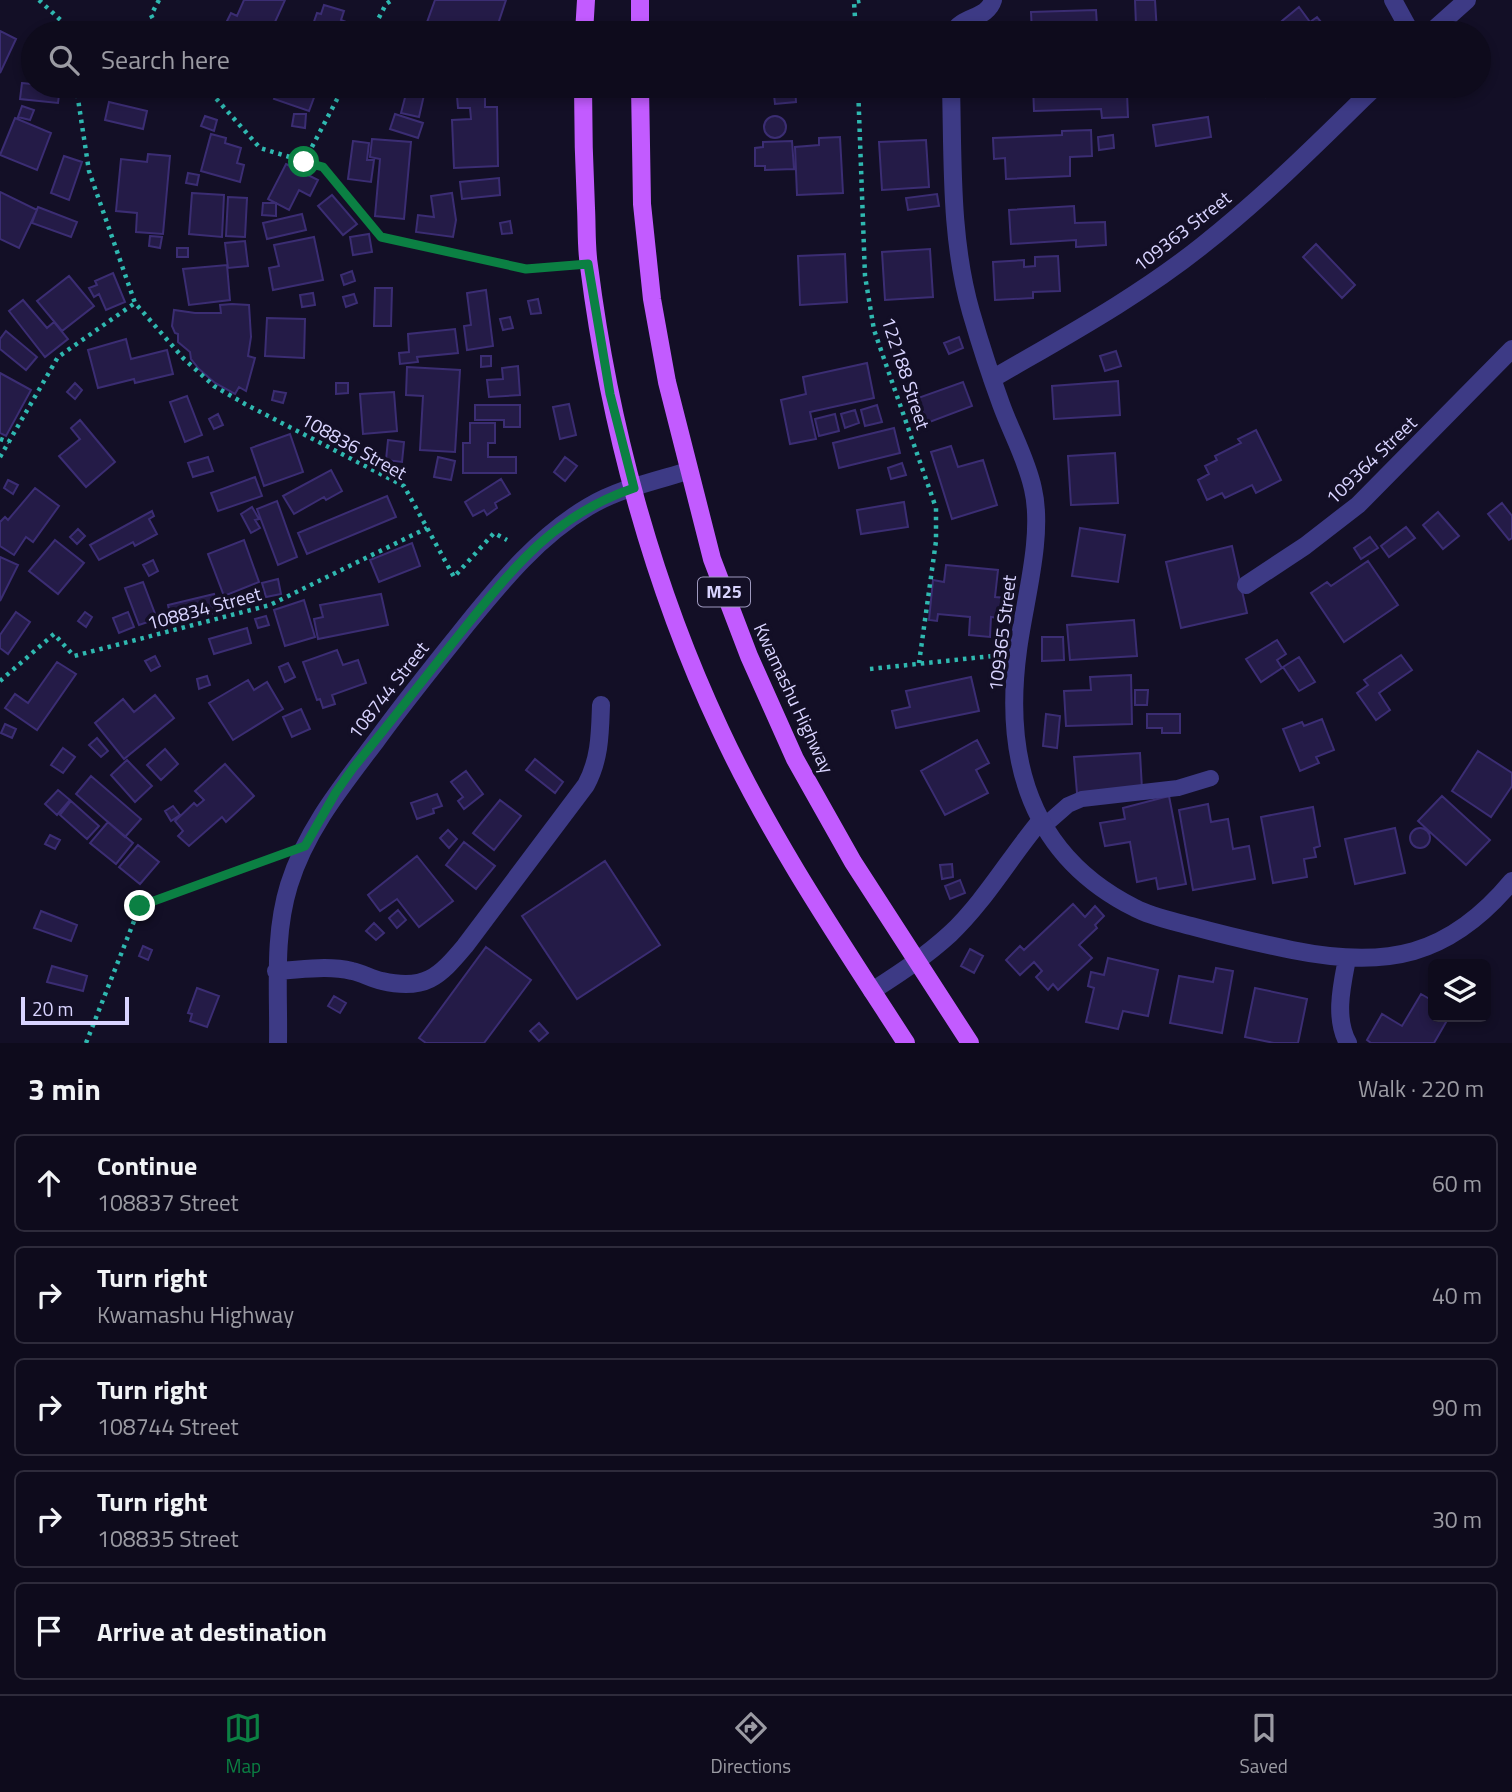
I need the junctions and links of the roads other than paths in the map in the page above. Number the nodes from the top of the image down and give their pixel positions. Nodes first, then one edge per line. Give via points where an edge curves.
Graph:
1 (586, 0) edge
2 (640, 0) edge
3 (993, 0) edge
4 (1393, 0) edge
5 (1467, 0) edge
6 (585, 21) edge
7 (640, 21) edge
8 (967, 21) edge
9 (1404, 21) edge
10 (1443, 21) edge
11 (583, 98) edge
12 (640, 98) edge
13 (951, 98) edge
14 (1364, 98) edge
15 (1512, 349) edge
16 (992, 379) junction
17 (688, 471) junction
18 (634, 488) junction
19 (1246, 585) dead end
20 (601, 705) dead end
21 (1212, 778) dead end
22 (1042, 823) junction
23 (1512, 881) edge
24 (1347, 959) junction
25 (917, 962) junction
26 (276, 971) junction
27 (872, 991) junction
28 (278, 1043) edge
29 (906, 1043) edge
30 (970, 1043) edge
31 (1348, 1043) edge

1 - 6 main road
2 - 7 main road
3 - 8 street via 988,11
4 - 9 street
5 - 10 street
11 - 18 main road, M25 via 588,264 610,394
12 - 17 main road, Kwamashu Highway / M25 via 642,204 652,299
13 - 16 street, 109365 Street via 958,257
14 - 16 street, 109363 Street via 1290,171 1202,245 1123,302
15 - 19 street, 109364 Street via 1358,505
16 - 22 street, 109365 Street via 1033,489 1036,525 1017,654 1016,731 1019,765
17 - 18 street, 108744 Street
17 - 25 main road, Kwamashu Highway / M25 via 712,559 795,759
18 - 26 street, 108744 Street via 589,506 529,552 353,768 305,846 289,885
18 - 27 main road, M25 via 653,559 720,730 760,807
20 - 26 street via 600,750 586,785 444,970 428,982 407,985 327,968
21 - 22 lane via 1189,786 1082,799
22 - 24 street, 109365 Street via 1077,867 1104,890 1138,909 1258,943
22 - 25 street via 960,923
23 - 24 street, 109365 Street via 1469,926 1437,943 1410,954
24 - 31 street via 1340,1015
25 - 27 street
25 - 30 main road, Kwamashu Highway / M25
26 - 28 street, 108744 Street
27 - 29 main road, M25

